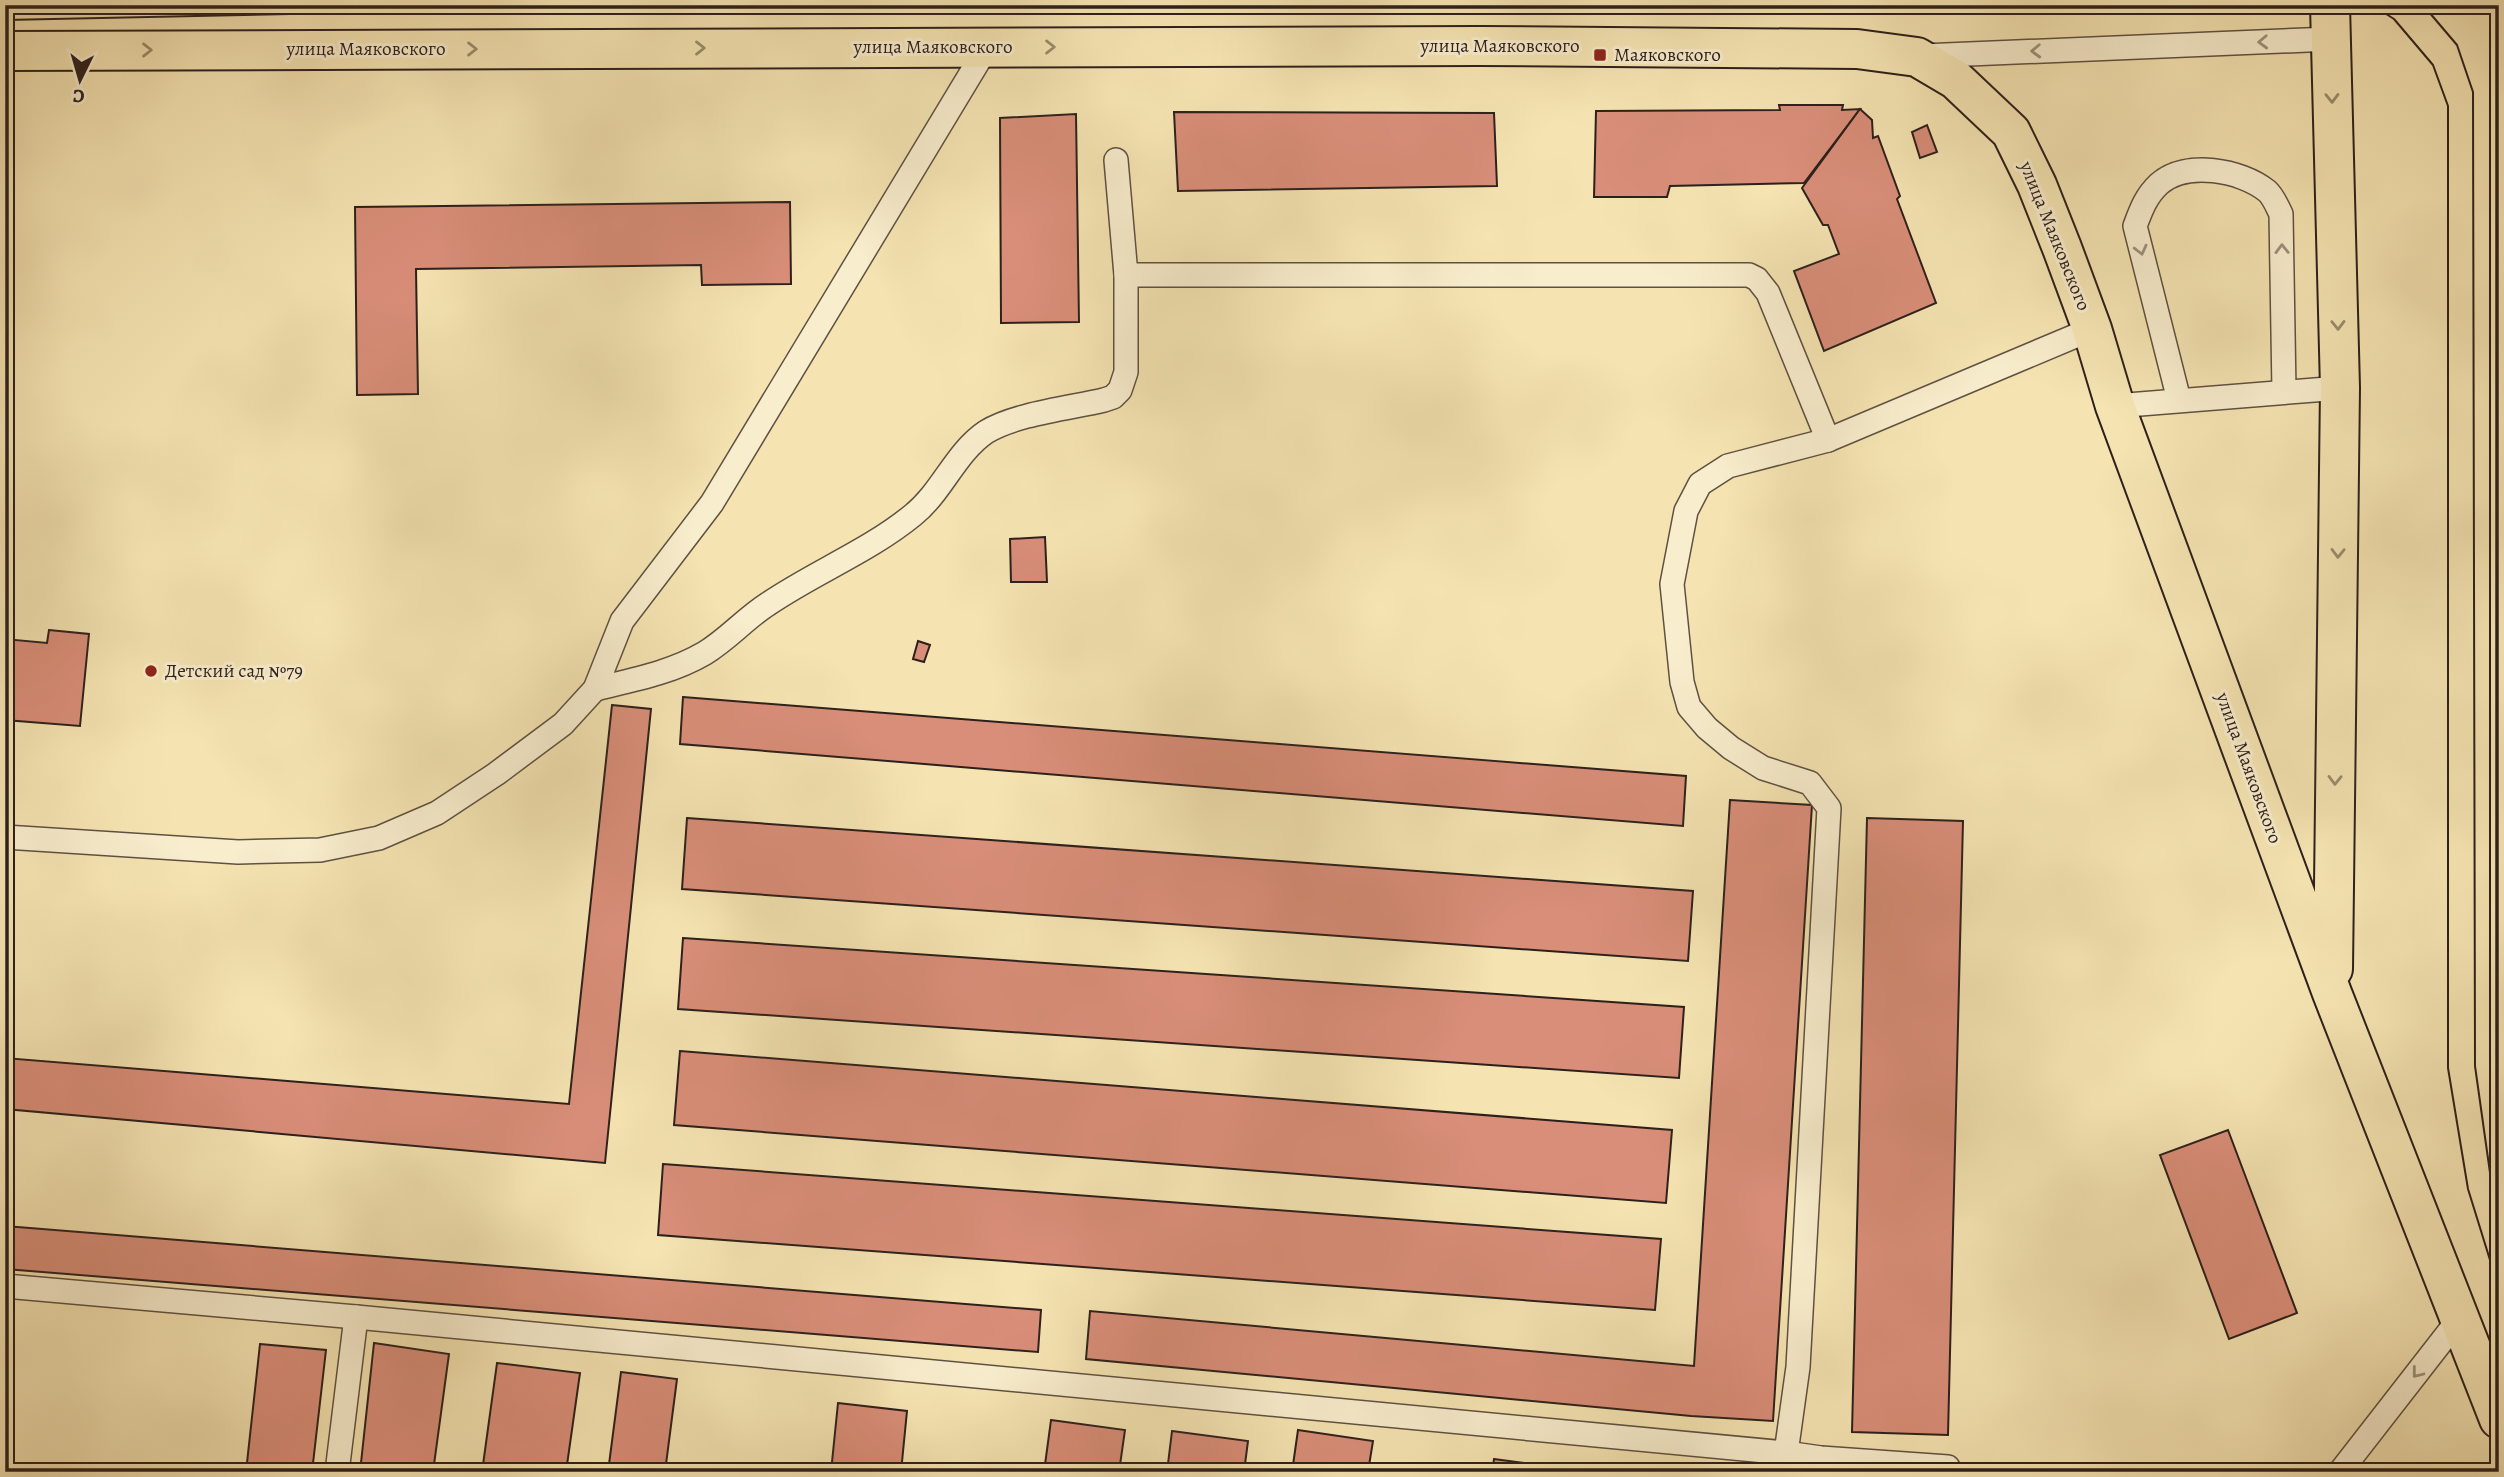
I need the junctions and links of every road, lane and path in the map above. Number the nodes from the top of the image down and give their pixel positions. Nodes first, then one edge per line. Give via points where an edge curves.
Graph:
1 (2330, 22) edge
2 (987, 47) junction
3 (5, 51) edge
4 (1917, 57) junction
5 (1116, 160) dead end
6 (1126, 275) junction
7 (2092, 329) junction
8 (2340, 388) junction
9 (2284, 391) junction
10 (2179, 400) junction
11 (2115, 406) junction
12 (1828, 440) junction
13 (595, 689) junction
14 (5, 837) edge
15 (2332, 993) junction
16 (5, 1286) edge
17 (356, 1317) junction
18 (2459, 1319) junction
19 (2499, 1419) edge
20 (1787, 1453) junction
21 (337, 1472) edge
22 (1948, 1472) edge
23 (2340, 1472) edge

1 -> 4 lane
1 -> 8 main road
3 -> 2 main road, улица Маяковского
2 -> 4 main road, улица Маяковского via 1857,49
2 - 13 lane via 712,503 622,621
4 - 7 main road, улица Маяковского via 1956,80 2011,132 2037,184
5 - 6 lane
6 - 12 lane via 1749,275 1768,293
6 - 13 lane via 1126,372 1113,397 1005,422 985,433 914,515 768,604 705,653 654,675
7 - 11 main road, улица Маяковского
7 - 12 lane
8 - 9 lane
8 -> 15 main road
9 - 10 lane
9 -> 10 lane via 2281,214 2269,192 2247,178 2216,171 2184,172 2160,183 2143,204 2135,226
10 - 11 lane
11 - 15 main road, улица Маяковского
12 - 20 lane via 1728,466 1700,484 1686,511 1672,584 1689,708 1731,748 1763,768 1810,783 1829,808 1798,1367
13 - 14 lane via 563,724 496,774 437,813 379,838 320,850 238,852
15 - 18 main road, улица Маяковского
16 - 17 lane
17 - 20 lane
17 - 21 lane
18 - 19 main road, улица Маяковского
18 -> 23 lane
20 - 22 lane via 1948,1467

